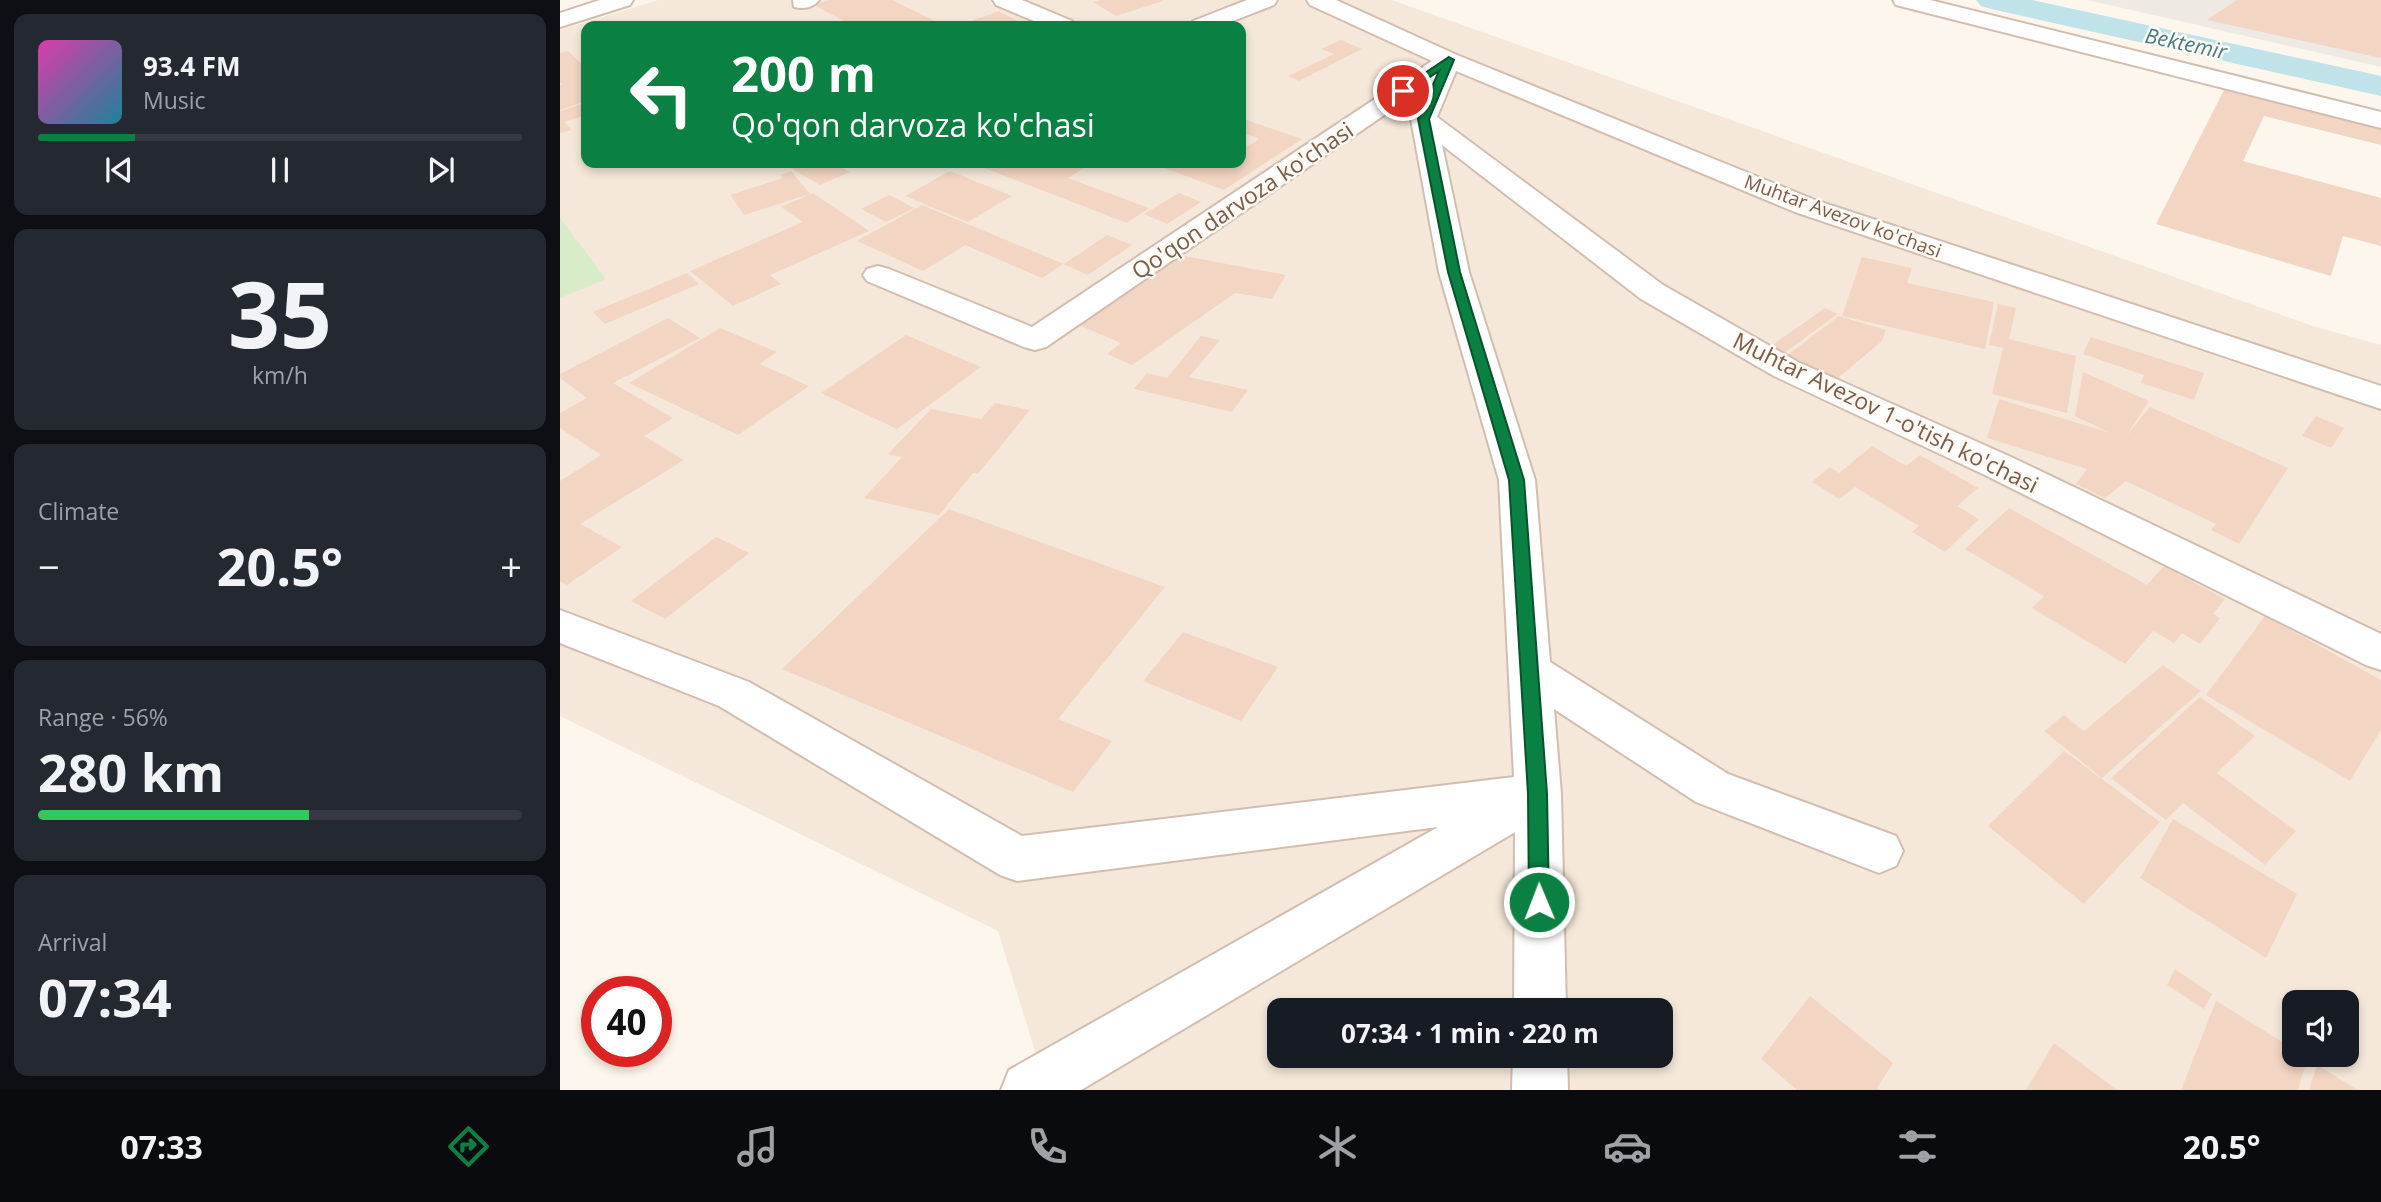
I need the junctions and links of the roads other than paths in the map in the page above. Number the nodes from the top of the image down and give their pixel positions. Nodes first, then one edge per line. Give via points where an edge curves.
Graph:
1 (622, 0) edge
2 (1004, 0) edge
3 (1266, 0) edge
4 (1318, 0) edge
5 (1904, 0) edge
6 (560, 20) edge
7 (1052, 21) edge
8 (1214, 21) edge
9 (1449, 60) junction
10 (1424, 119) junction
11 (2381, 120) edge
12 (878, 275) dead end
13 (2381, 398) edge
14 (560, 626) edge
15 (2381, 653) edge
16 (1530, 671) junction
17 (1538, 794) junction
18 (1879, 851) dead end
19 (1540, 998) edge
20 (1540, 1068) edge
21 (1029, 1090) edge
22 (1540, 1090) edge

1 - 6 street
2 - 7 street
3 - 8 street
4 - 9 street, Muhtar Avezov ko'chasi
5 - 11 street
9 - 10 street
9 - 12 street, Qo'qon darvoza ko'chasi via 1035,340
9 - 13 street, Muhtar Avezov ko'chasi via 1805,206
10 - 15 street, Muhtar Avezov 1-o'tish ko'chasi via 1652,292 1786,369 1998,466
10 - 16 street via 1454,272 1517,480
14 - 17 street via 734,694 1017,859
16 - 17 street
16 - 18 street via 1713,788
17 - 19 street
17 - 21 street
20 - 22 street

